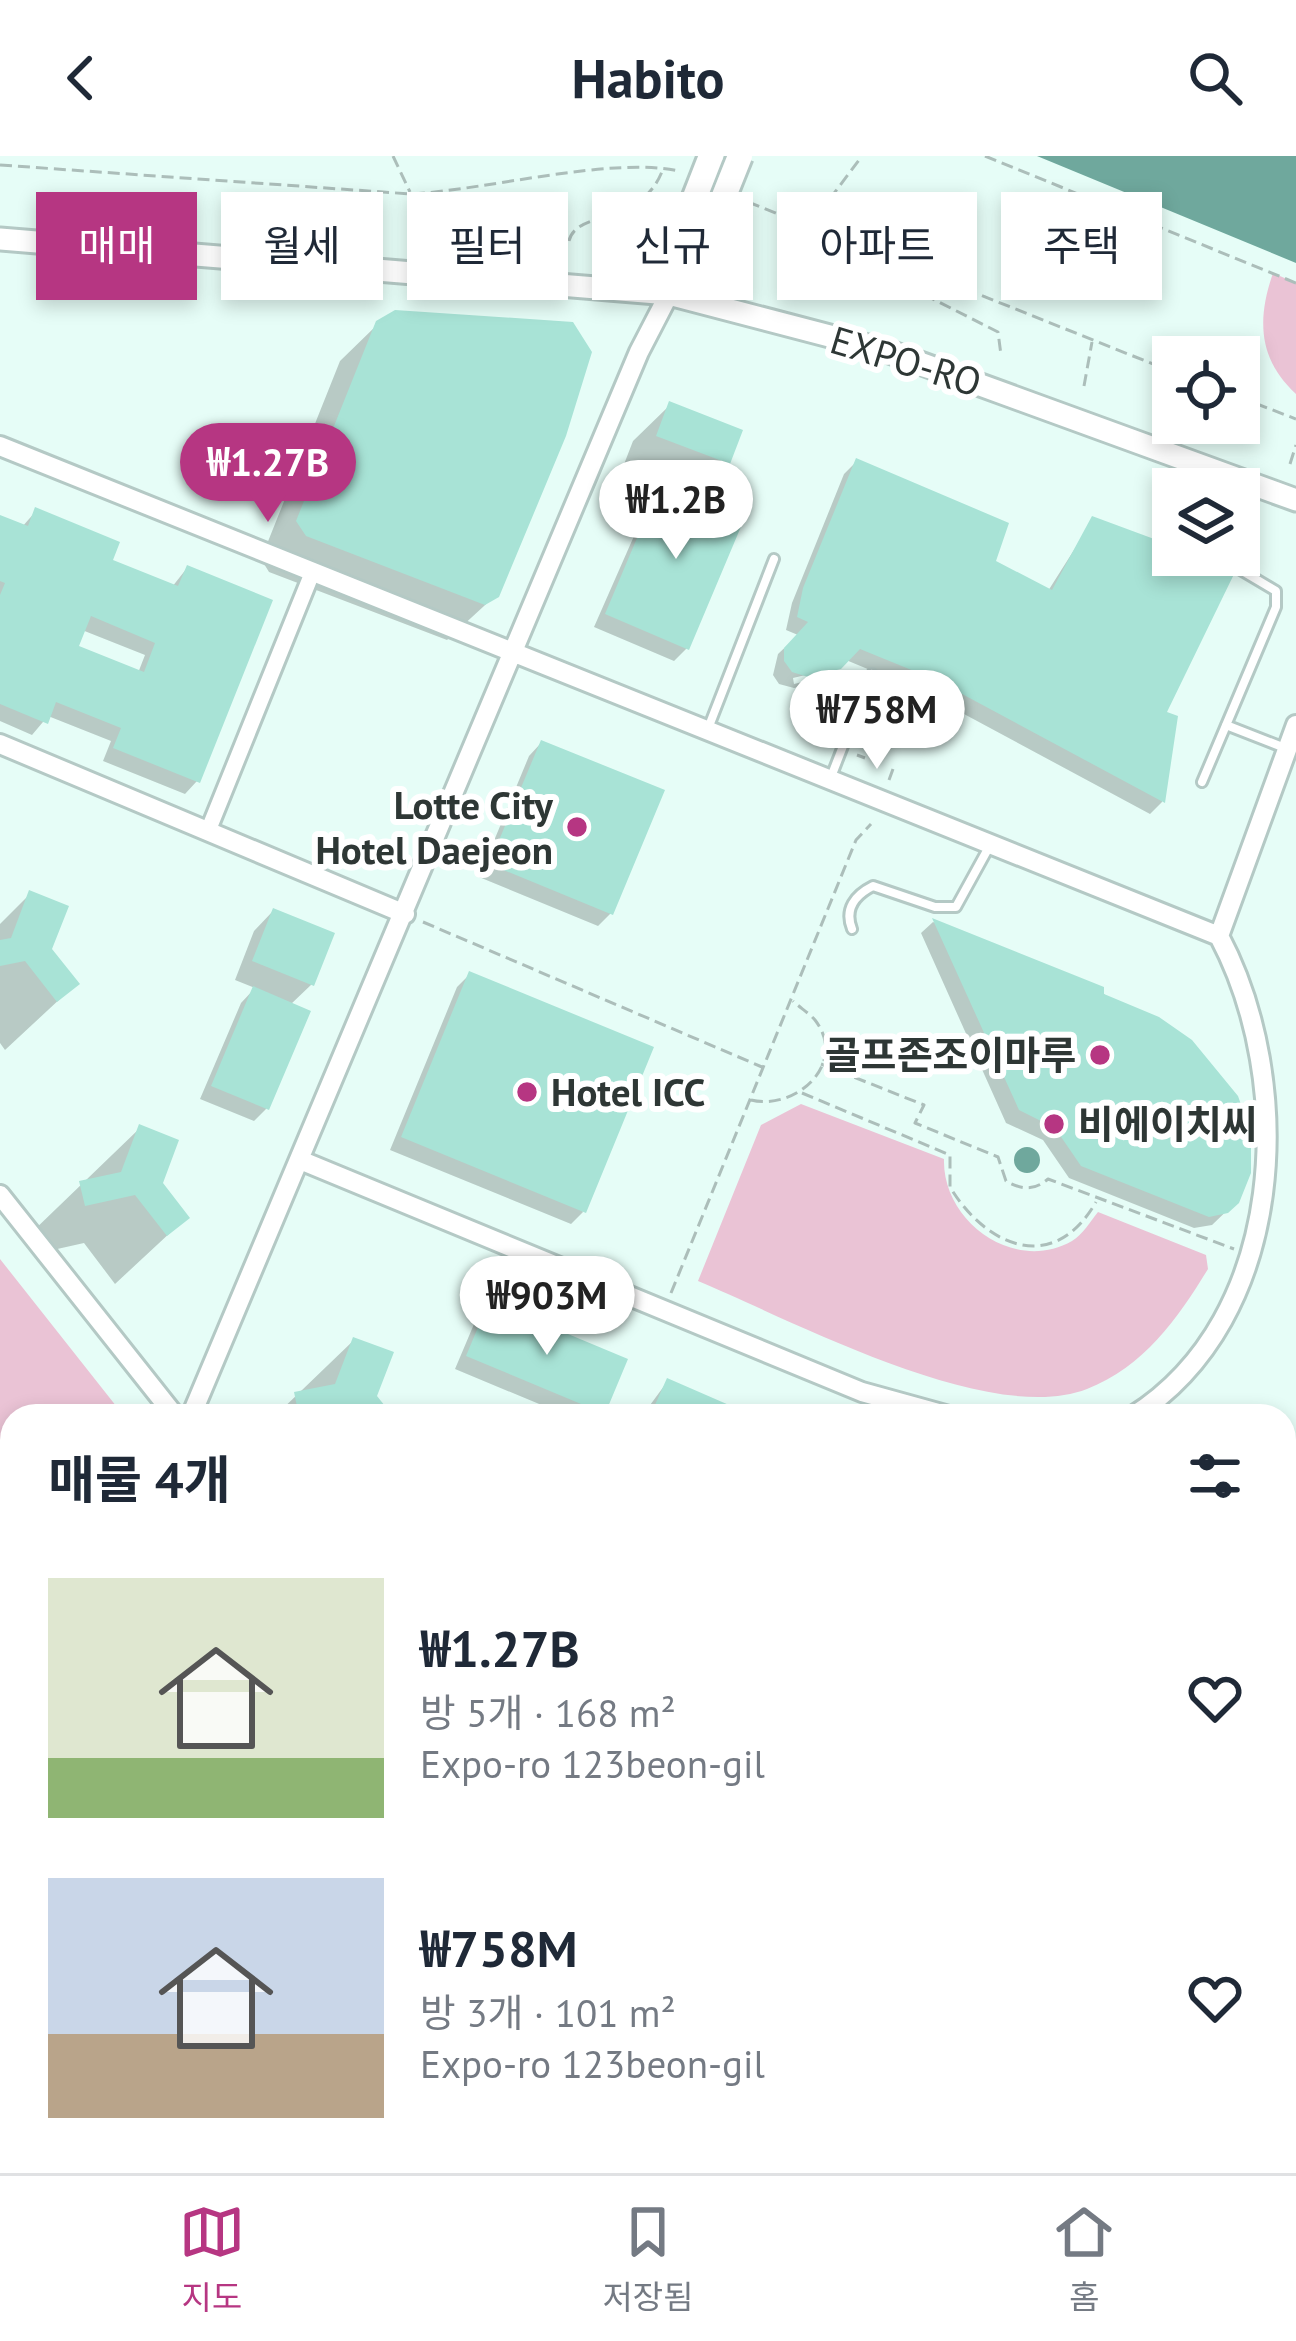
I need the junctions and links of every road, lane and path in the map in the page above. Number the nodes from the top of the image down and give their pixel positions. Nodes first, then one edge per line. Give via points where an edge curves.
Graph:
1 (393, 156) edge
2 (712, 156) edge
3 (740, 156) edge
4 (862, 156) edge
5 (985, 156) edge
6 (0, 165) edge
7 (663, 167) junction
8 (685, 172) dead end
9 (410, 192) edge
10 (430, 192) edge
11 (697, 192) edge
12 (726, 192) edge
13 (836, 192) edge
14 (407, 194) edge
15 (0, 239) edge
16 (569, 241) dead end
17 (1296, 283) edge
18 (592, 288) edge
19 (977, 296) edge
20 (666, 300) edge
21 (692, 300) edge
22 (934, 300) edge
23 (1092, 340) junction
24 (1001, 355) dead end
25 (1152, 364) edge
26 (1084, 386) dead end
27 (1260, 405) edge
28 (1296, 419) edge
29 (0, 446) edge
30 (1296, 446) edge
31 (1290, 464) dead end
32 (1296, 500) edge
33 (774, 559) dead end
34 (313, 572) junction
35 (1251, 576) edge
36 (514, 657) junction
37 (872, 674) dead end
38 (826, 692) dead end
39 (859, 705) junction
40 (1226, 725) junction
41 (1296, 725) edge
42 (706, 733) junction
43 (0, 744) edge
44 (1286, 748) junction
45 (857, 754) dead end
46 (866, 758) dead end
47 (893, 769) dead end
48 (889, 780) dead end
49 (829, 782) junction
50 (1202, 782) dead end
51 (871, 824) dead end
52 (208, 831) junction
53 (989, 845) junction
54 (405, 914) junction
55 (852, 929) dead end
56 (1219, 936) junction
57 (790, 999) junction
58 (1280, 1047) dead end
59 (821, 1064) junction
60 (762, 1067) junction
61 (802, 1093) junction
62 (749, 1099) junction
63 (300, 1160) junction
64 (0, 1195) edge
65 (1284, 1198) dead end
66 (1096, 1200) junction
67 (1220, 1248) dead end
68 (670, 1295) dead end
69 (862, 1392) junction
70 (166, 1404) edge
71 (196, 1404) edge
72 (880, 1404) edge
73 (906, 1404) edge
74 (1152, 1404) edge

1 - 9 path
2 - 11 main road, bridge
3 - 12 main road, bridge
4 - 13 path
5 - 17 path
6 - 14 path
7 - 8 path
7 - 10 path
7 - 16 path via 637,206 582,223
15 - 18 main road, EXPO-RO
19 - 23 path
20 - 36 street
21 - 32 main road, EXPO-RO via 887,351
22 - 24 path via 998,332
23 - 25 path
23 - 26 path
27 - 28 path
29 - 34 street
30 - 31 path
33 - 42 lane
34 - 36 street
34 - 52 street
35 - 40 lane via 1276,591 1276,607
36 - 42 street
36 - 54 street
37 - 39 lane
38 - 39 lane
39 - 49 lane
40 - 44 lane
40 - 50 lane
41 - 44 street
42 - 49 street
43 - 52 street
44 - 56 street
45 - 46 path
47 - 48 path
49 - 53 street
51 - 57 path via 856,840
52 - 54 street
53 - 55 lane via 956,907 873,886 854,899
53 - 56 street
54 - 60 path
54 - 63 street
56 - 58 street via 1239,957
57 - 59 path via 817,1022
57 - 60 path
59 - 61 path
59 - 66 path via 924,1105 915,1124 998,1157 1006,1181 1019,1189 1048,1179
60 - 62 path
61 - 62 path via 767,1104
61 - 66 path via 950,1155 950,1187 993,1236 1056,1243
62 - 68 path
63 - 69 street
63 - 71 street
64 - 70 street
65 - 74 street via 1265,1261 1232,1323
66 - 67 path
69 - 72 street
69 - 73 street

